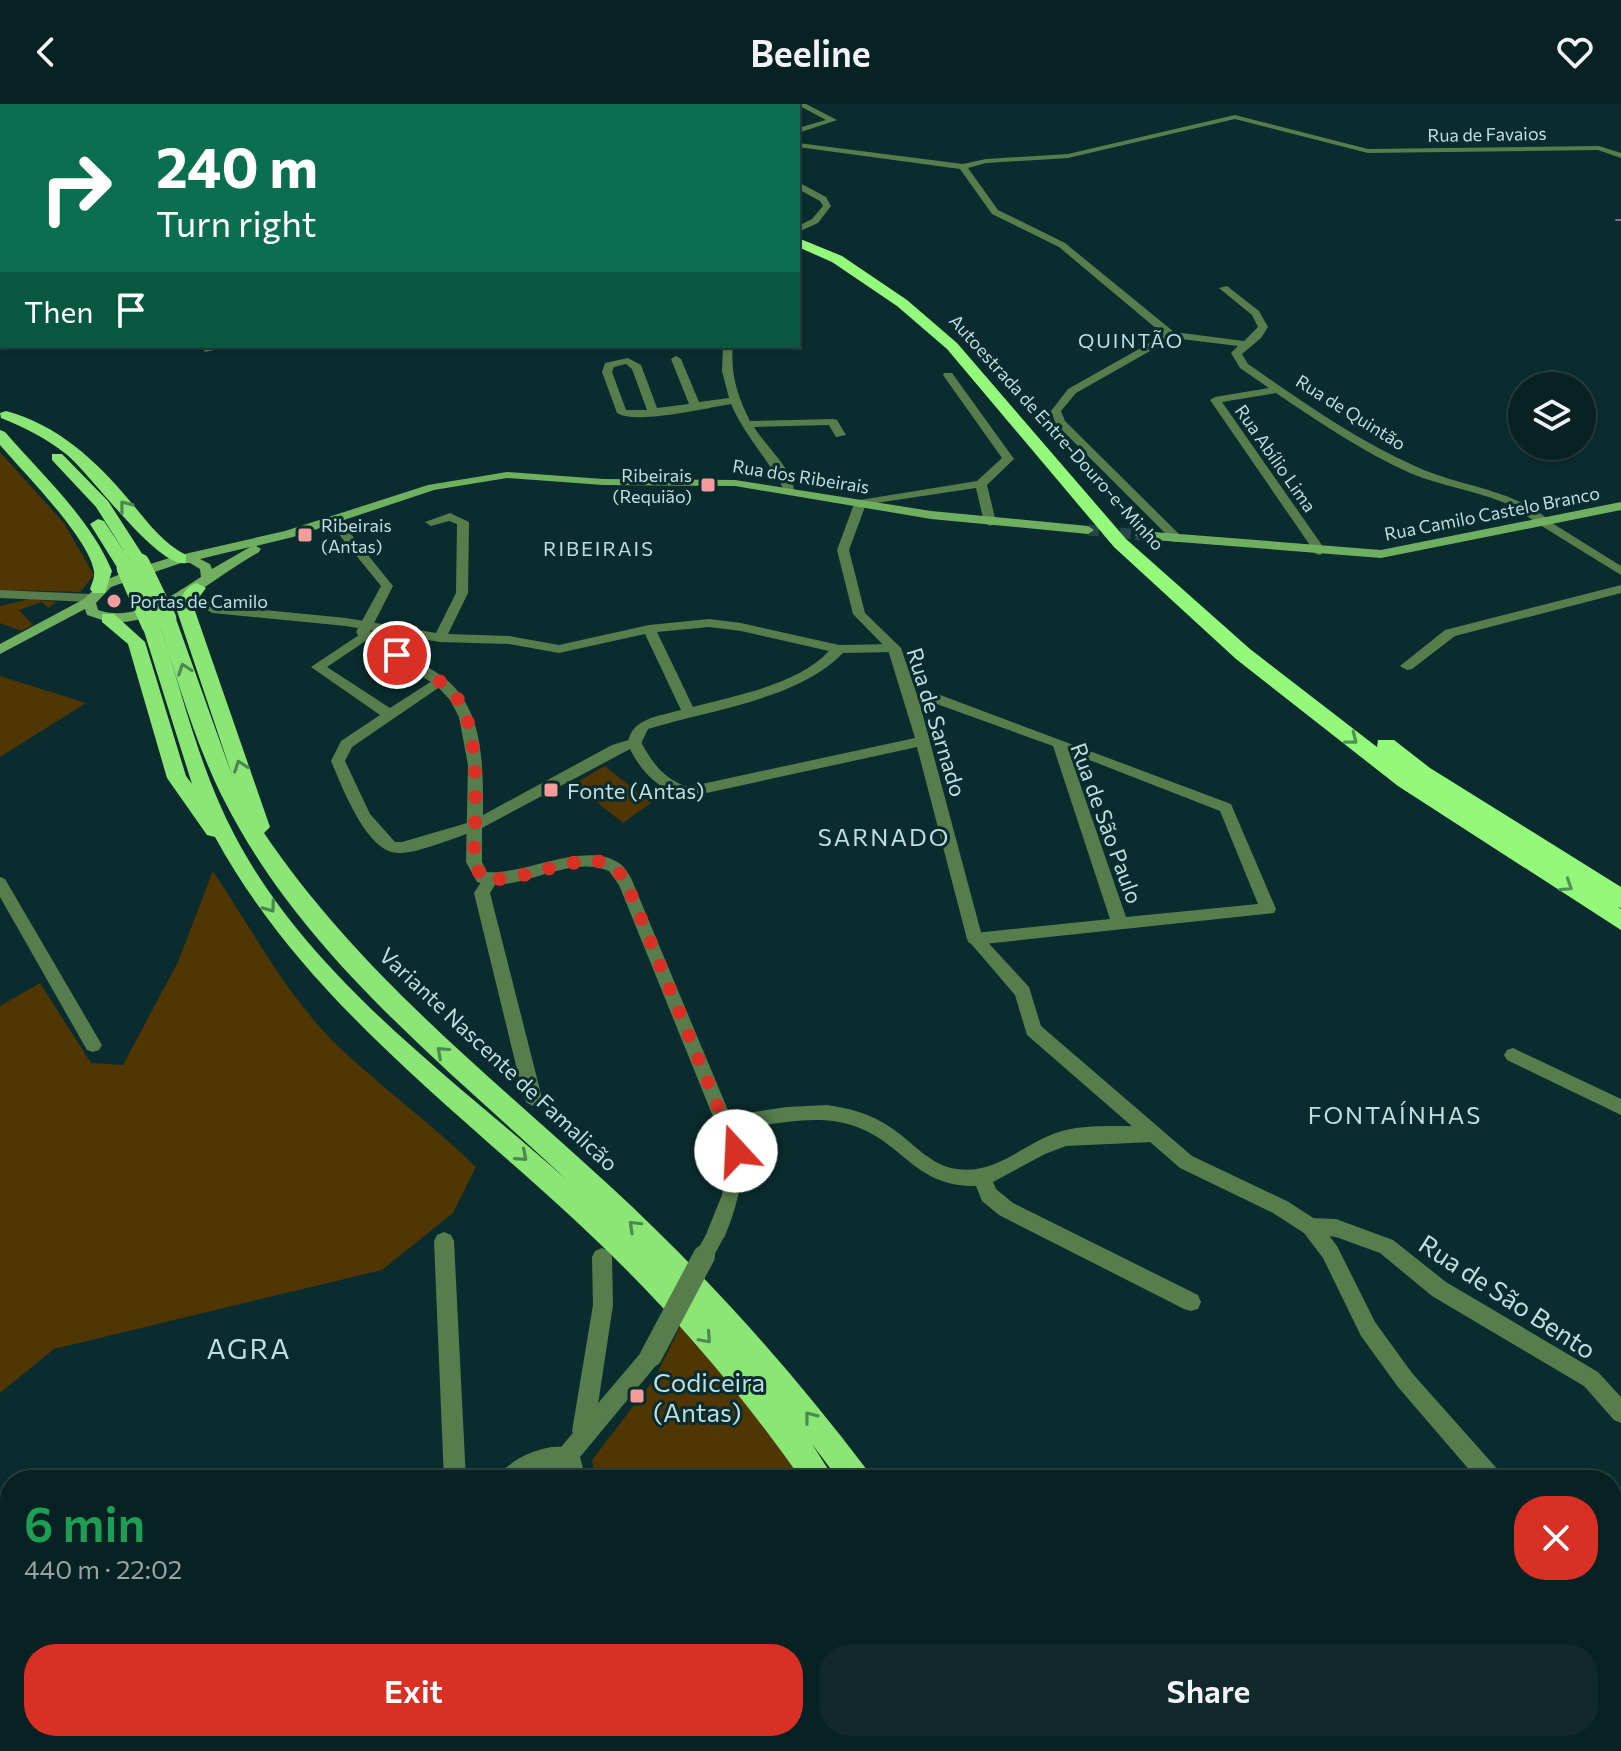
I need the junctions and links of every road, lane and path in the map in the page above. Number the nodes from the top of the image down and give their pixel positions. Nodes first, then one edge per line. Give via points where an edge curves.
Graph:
1 (800, 104) edge
2 (800, 130) edge
3 (800, 145) edge
4 (1621, 156) edge
5 (963, 167) junction
6 (800, 186) edge
7 (804, 228) edge
8 (800, 243) edge
9 (1224, 288) dead end
10 (1171, 335) junction
11 (1244, 344) junction
12 (728, 348) edge
13 (676, 359) dead end
14 (948, 375) dead end
15 (1280, 389) junction
16 (737, 400) junction
17 (695, 406) junction
18 (653, 412) junction
19 (2, 423) edge
20 (748, 424) junction
21 (840, 435) dead end
22 (981, 484) junction
23 (790, 492) junction
24 (860, 504) junction
25 (1621, 506) edge
26 (334, 521) junction
27 (431, 522) dead end
28 (990, 522) junction
29 (1544, 522) junction
30 (1088, 530) tunnel mouth
31 (289, 534) junction
32 (1141, 535) tunnel mouth
33 (1178, 539) junction
34 (1320, 551) junction
35 (181, 559) junction
36 (1621, 571) edge
37 (202, 582) junction
38 (1621, 589) edge
39 (0, 594) edge
40 (93, 596) junction
41 (212, 609) dead end
42 (106, 618) junction
43 (159, 622) junction
44 (649, 629) junction
45 (365, 631) junction
46 (440, 638) junction
47 (7, 647) edge
48 (894, 648) junction
49 (839, 649) junction
50 (1407, 666) dead end
51 (440, 682) junction
52 (912, 701) junction
53 (688, 711) junction
54 (390, 715) junction
55 (921, 741) junction
56 (635, 743) junction
57 (1059, 743) junction
58 (474, 826) junction
59 (227, 842) junction
60 (274, 866) junction
61 (490, 880) junction
62 (0, 883) edge
63 (1621, 899) edge
64 (1621, 921) edge
65 (1120, 924) junction
66 (975, 939) junction
67 (93, 1045) dead end
68 (1513, 1055) dead end
69 (533, 1098) dead end
70 (1621, 1107) edge
71 (728, 1124) junction
72 (1152, 1134) junction
73 (982, 1178) junction
74 (1311, 1227) junction
75 (444, 1241) dead end
76 (602, 1257) dead end
77 (1191, 1302) dead end
78 (1621, 1413) edge
79 (583, 1431) junction
80 (566, 1459) junction
81 (455, 1470) edge
82 (524, 1470) edge
83 (574, 1470) edge
84 (813, 1470) edge
85 (849, 1470) edge
86 (1484, 1470) edge

1 - 2 street via 833,120
3 - 5 street, Rua de Favaios
4 - 5 street, Rua de Favaios via 1607,148 1368,151 1235,117 1068,156
5 - 10 street via 995,212 1062,245
6 - 7 street via 827,206
7 - 63 highway, Autoestrada de Entre-Douro-e-Minho via 913,297 966,342 1136,540 1256,647 1422,773
8 -> 64 highway, Autoestrada de Entre-Douro-e-Minho via 837,259 889,294 952,346 1120,543 1243,654 1406,781
9 - 11 street via 1262,324 1257,336
10 - 11 street
10 - 33 street via 1072,391 1056,411 1060,422
11 - 15 street, Rua de Quintão via 1238,358
12 - 16 street via 725,372
13 - 17 street
14 - 22 street via 1008,459
15 - 29 street, Rua de Quintão via 1399,463 1526,507
15 - 34 street, Rua Abílio Lima via 1215,400
16 - 17 street
16 - 20 street
17 - 18 street
18 - 18 street via 619,410 609,365 628,361 637,367
35 -> 19 highway via 153,543 70,448 36,426
19 - 40 highway via 103,570
19 - 43 highway, Variante Nascente de Famalicão, bridge via 72,491 133,566
20 - 21 street via 833,422
20 - 23 street via 786,476
22 - 24 street
22 - 28 street
23 - 24 main road, Rua dos Ribeirais
23 - 26 main road, Rua dos Ribeirais via 726,482 507,475 432,487
24 - 28 main road, Rua dos Ribeirais
24 - 48 street, Rua de Sarnado via 843,550 859,614
25 - 29 main road, Rua Camilo Castelo Branco
26 - 31 main road, Rua dos Ribeirais
26 - 45 street via 387,586
27 - 46 street via 450,517 463,522 462,593
28 - 30 main road, Rua dos Ribeirais
29 - 34 main road, Rua Camilo Castelo Branco via 1392,553
29 - 36 street, Rua de Quintão
31 - 35 main road
31 - 37 main road via 240,555
32 - 33 main road
33 - 34 main road, Rua Camilo Castelo Branco
35 - 37 main road via 206,567
35 - 40 main road via 146,568
37 - 42 main road via 137,614
60 -> 37 highway via 186,611
38 - 50 street via 1450,633
39 - 40 street
40 - 42 main road via 92,612
40 - 47 main road
41 - 45 street
42 - 47 main road via 76,621
42 - 59 highway via 136,642 181,787
43 - 59 highway, Variante Nascente de Famalicão via 208,798
60 -> 43 highway, Variante Nascente de Famalicão via 229,791
44 - 46 street via 559,649 509,640
44 - 49 street via 741,627
44 - 53 street
45 - 46 street
45 - 51 street
45 - 54 street via 318,667
48 - 49 street
48 - 52 street, Rua de Sarnado
49 - 53 street via 832,660 799,678
51 - 54 street
51 - 58 street via 461,703 474,741
52 - 55 street, Rua de Sarnado
52 - 57 street, Rua de São Paulo via 935,698
53 - 56 street via 643,726
54 - 58 street via 339,753 364,817 385,843 402,848
55 - 56 street via 688,792 662,783
55 - 66 street, Rua de Sarnado
56 - 58 street
57 - 65 street, Rua de São Paulo
57 - 65 street via 1226,808 1268,909
58 - 61 street via 474,862 482,878
59 -> 84 highway, Variante Nascente de Famalicão via 272,911 345,995 636,1262 760,1398
85 -> 60 highway, Variante Nascente de Famalicão via 776,1373 718,1310 612,1204 409,1022 343,954
61 - 69 street via 482,893
61 - 71 street via 573,864 615,867 626,882
62 - 67 street
65 - 66 street, Rua de São Paulo
66 - 72 street, Rua de Sarnado via 1023,992 1033,1030
68 - 70 street
71 - 73 street via 808,1112 848,1114 881,1131 923,1165 956,1178
71 - 79 street, bridge via 736,1173 717,1232 651,1356 608,1410
72 - 73 street via 1064,1138
72 - 74 street, Rua de Sarnado via 1186,1162
73 - 77 street via 989,1195 1006,1209
74 - 78 street, Rua de São Bento via 1336,1228 1386,1246 1439,1289 1591,1379
74 - 86 street via 1330,1252 1377,1342
75 - 81 street
76 - 79 street via 603,1305
79 - 80 street
80 - 82 street via 544,1458
80 - 83 street

